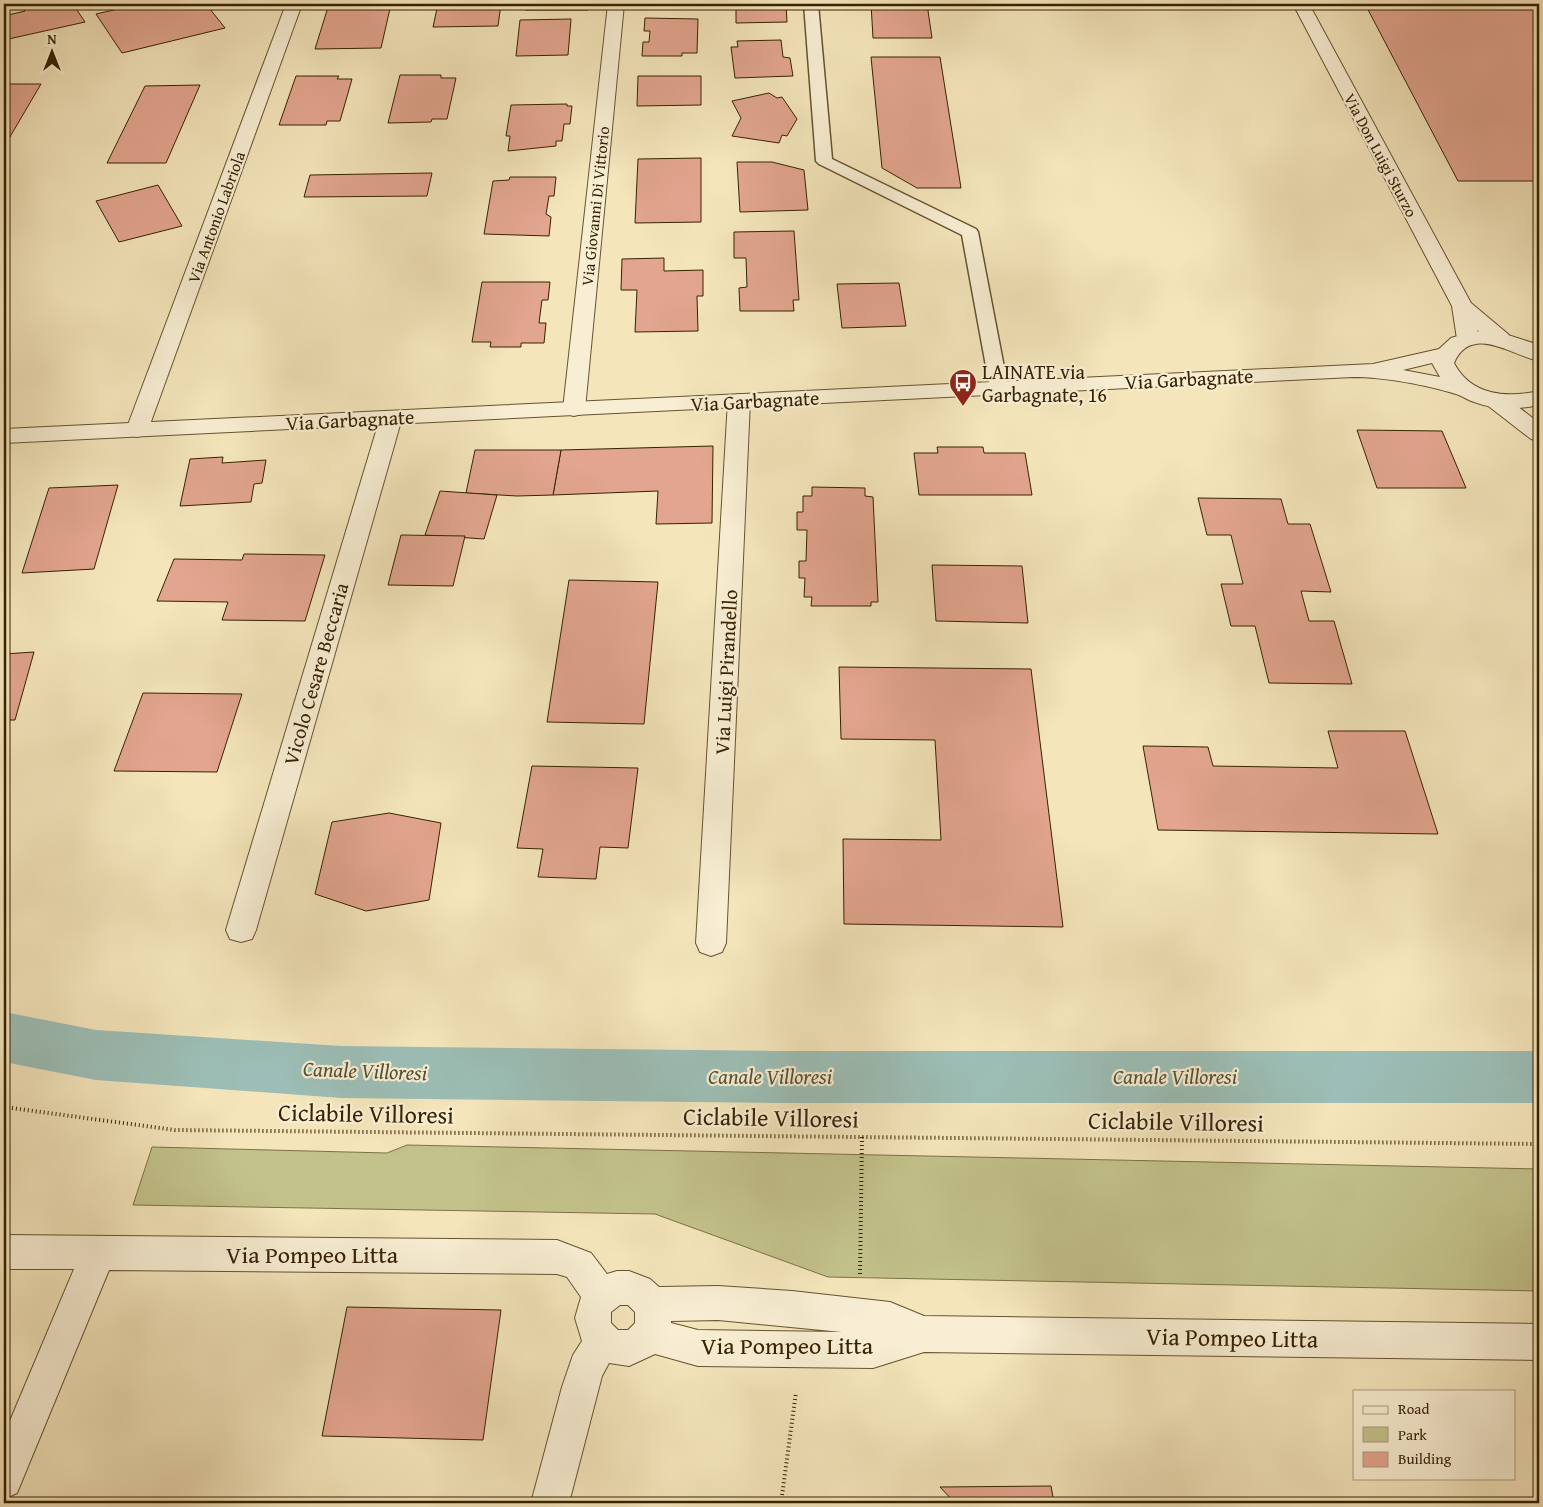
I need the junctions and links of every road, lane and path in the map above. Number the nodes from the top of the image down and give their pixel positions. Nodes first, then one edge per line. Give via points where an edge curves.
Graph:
1 (294, 4) edge
2 (616, 4) edge
3 (811, 4) edge
4 (1301, 4) edge
5 (1462, 306) junction
6 (1468, 339) junction
7 (1500, 339) junction
8 (1538, 353) edge
9 (1444, 354) junction
10 (1372, 370) junction
11 (999, 388) junction
12 (1464, 389) junction
13 (1539, 398) edge
14 (1496, 400) junction
15 (739, 402) junction
16 (574, 409) junction
17 (391, 418) junction
18 (137, 430) junction
19 (1539, 434) edge
20 (4, 436) edge
21 (241, 930) dead end
22 (712, 943) dead end
23 (4, 1108) edge
24 (862, 1137) junction
25 (1539, 1144) edge
26 (4, 1252) edge
27 (98, 1253) junction
28 (860, 1276) dead end
29 (603, 1297) junction
30 (650, 1319) junction
31 (924, 1334) junction
32 (602, 1342) junction
33 (1539, 1342) edge
34 (797, 1382) dead end
35 (4, 1480) edge
36 (550, 1503) edge
37 (781, 1503) edge

1 - 18 street, Via Antonio Labriola
2 - 16 street, Via Giovanni Di Vittorio
3 - 11 lane via 824,161 970,232
4 - 5 street, Via Don Luigi Sturzo
5 - 6 street, Via Don Luigi Sturzo
5 - 7 street, Via Don Luigi Sturzo
6 - 7 street
6 - 9 street via 1449,347
7 - 8 street
9 - 10 street, Via Garbagnate
9 - 12 street via 1446,372
10 - 11 street, Via Garbagnate
10 - 12 street, Via Garbagnate
11 - 15 street, Via Garbagnate
12 - 14 street, Via Garbagnate
13 - 14 street via 1513,402
14 - 19 street
15 - 16 street, Via Garbagnate
15 - 22 street, Via Luigi Pirandello
16 - 17 street, Via Garbagnate
17 - 18 street, Via Garbagnate
17 - 21 street, Vicolo Cesare Beccaria
18 - 20 street, Via Garbagnate
23 - 24 path, Ciclabile Villoresi via 176,1130
24 - 25 path, Ciclabile Villoresi
24 - 28 path
26 - 27 street, Via Pompeo Litta
27 - 29 street, Via Pompeo Litta via 558,1257 579,1265
27 - 35 street
29 - 30 street, Via Pompeo Litta via 611,1291 630,1288 639,1291
29 - 32 street via 597,1305 592,1325
30 - 31 street, Via Pompeo Litta via 718,1303 890,1320
30 - 31 street, Via Pompeo Litta via 698,1348 873,1350
30 - 32 street via 632,1347 621,1349
31 - 33 street, Via Pompeo Litta
32 - 36 street via 586,1368
34 - 37 path

